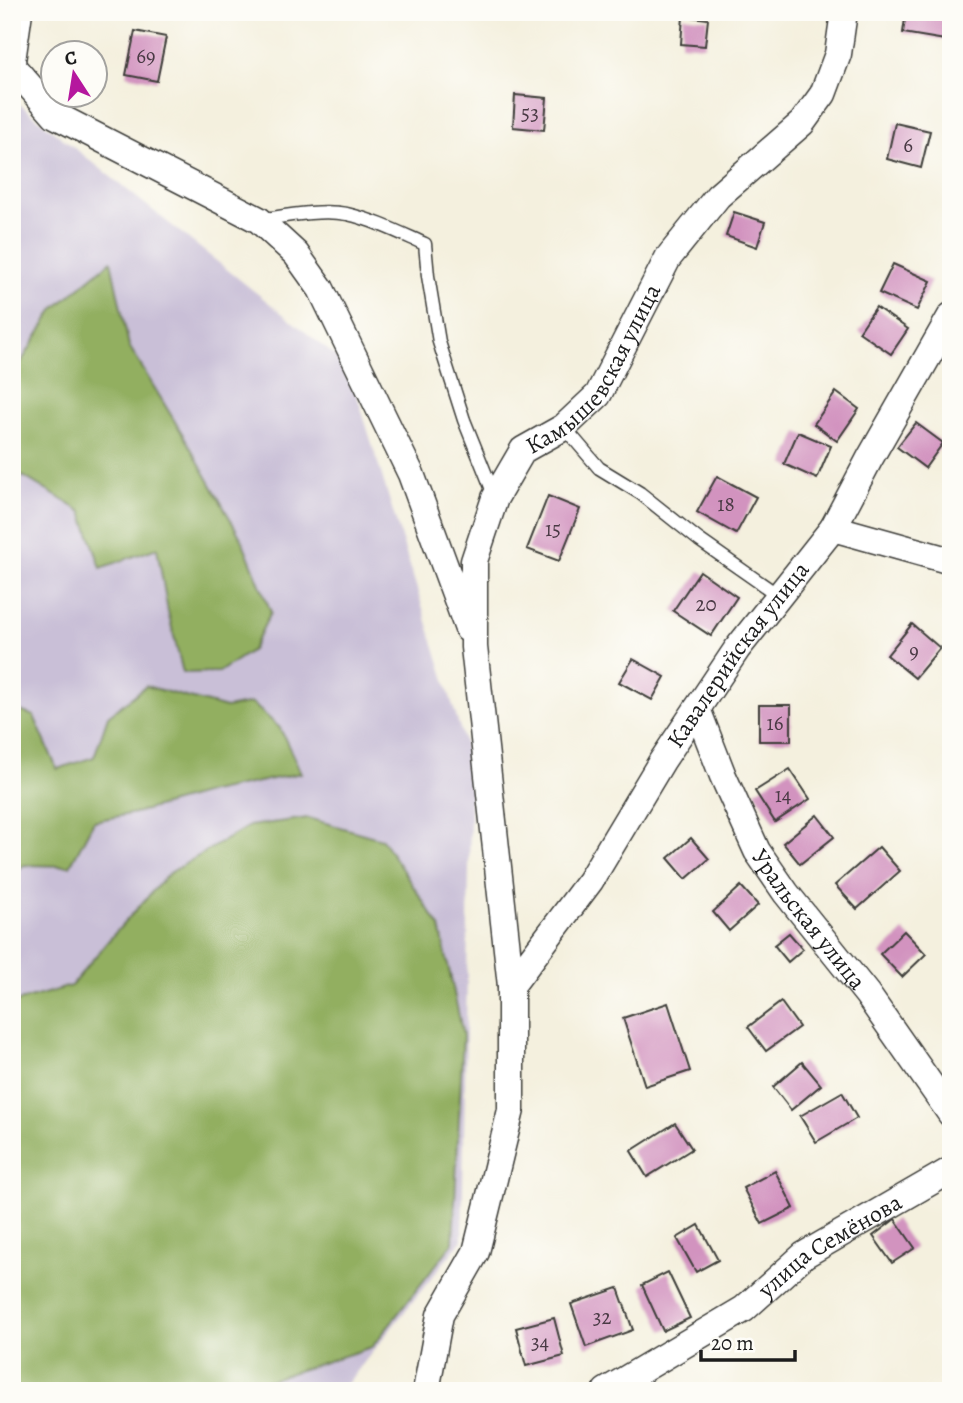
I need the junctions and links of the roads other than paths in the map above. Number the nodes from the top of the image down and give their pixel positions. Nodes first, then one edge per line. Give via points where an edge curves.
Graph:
1 (19, 12) edge
2 (844, 12) edge
3 (12, 64) edge
4 (258, 220) junction
5 (951, 316) edge
6 (564, 427) junction
7 (495, 498) junction
8 (833, 528) junction
9 (951, 561) edge
10 (779, 596) junction
11 (474, 647) junction
12 (697, 709) junction
13 (512, 986) junction
14 (951, 1114) edge
15 (951, 1170) edge
16 (426, 1391) edge
17 (606, 1391) edge

1 - 3 street
2 - 6 street, Камышевская улица via 838,54 823,93 802,122 718,196 668,258 598,395
3 - 4 street via 55,115
4 - 7 lane via 303,213 345,214 425,244 439,342
4 - 11 street via 296,254 321,289 411,474
5 - 8 street, Кавалерийская улица
6 - 7 street, Камышевская улица via 523,450
6 - 10 lane via 599,468
7 - 11 street, Камышевская улица via 474,561
8 - 9 street
8 - 10 street, Кавалерийская улица
10 - 12 street, Кавалерийская улица
11 - 13 street, Камышевская улица
12 - 13 street, Кавалерийская улица via 590,881
12 - 14 street, Уральская улица via 757,851 867,994
13 - 16 street, Камышевская улица via 511,1110 475,1252 440,1315
15 - 17 street, улица Семёнова via 804,1255 744,1309

